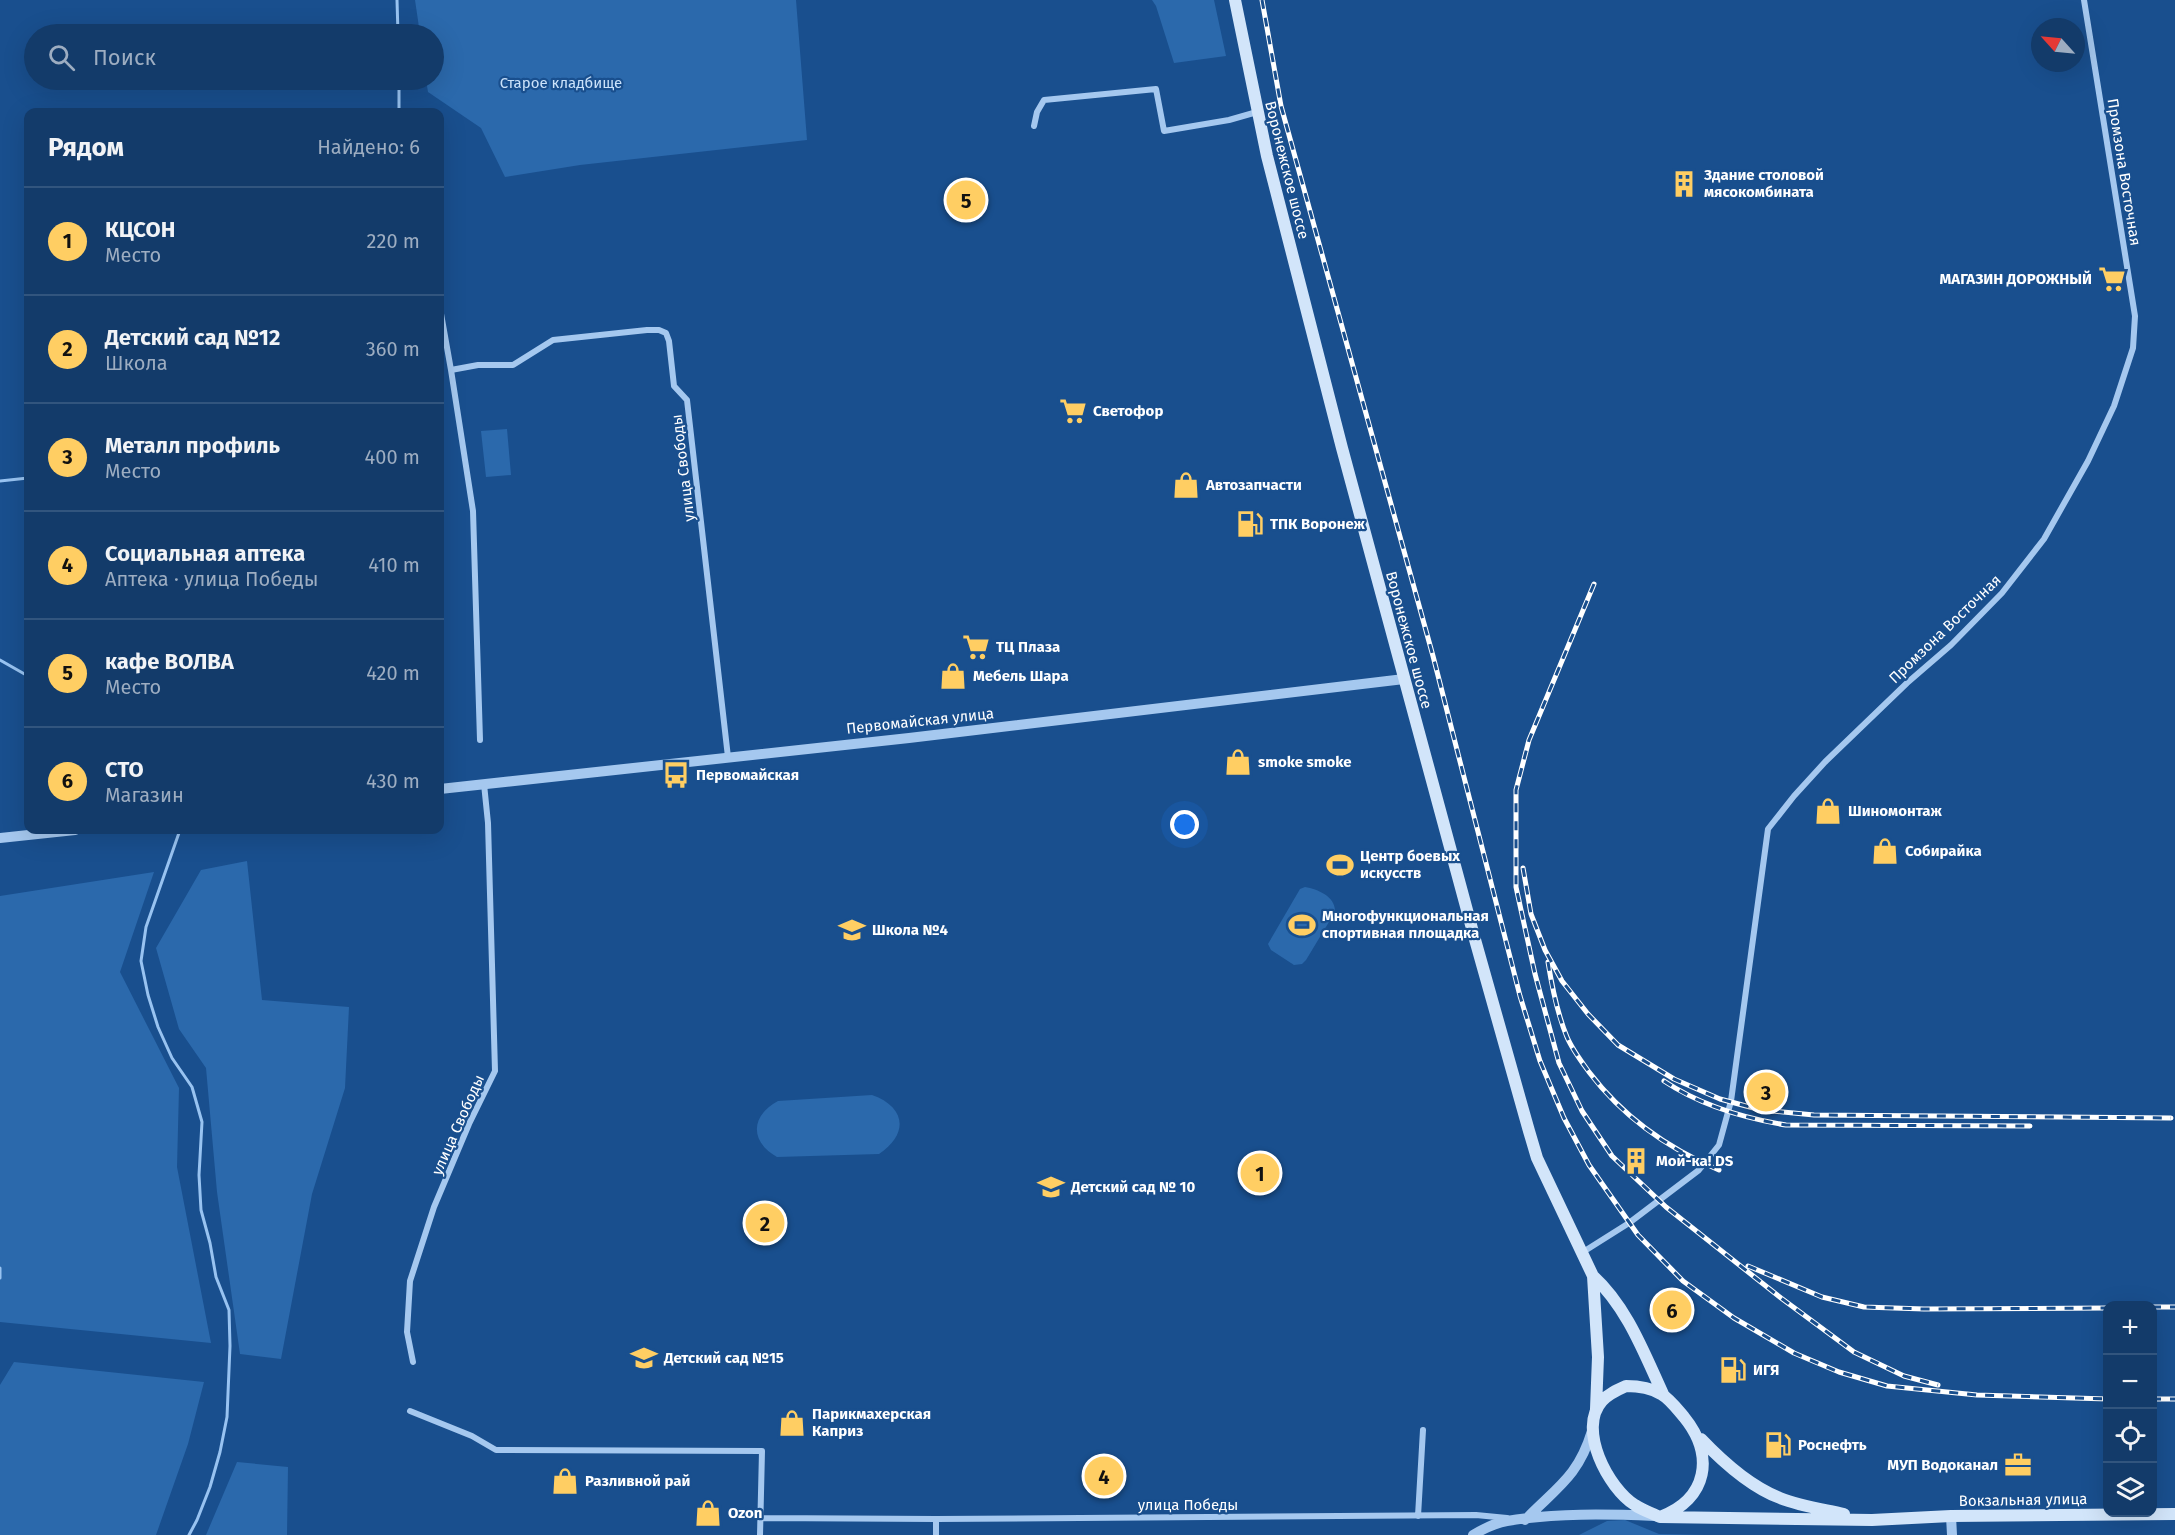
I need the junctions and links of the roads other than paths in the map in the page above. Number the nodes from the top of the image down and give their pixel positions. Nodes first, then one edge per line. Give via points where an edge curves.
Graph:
1 (1235, 0) edge
2 (2084, 0) edge
3 (1257, 112) junction
4 (1034, 126) dead end
5 (444, 329) edge
6 (452, 370) junction
7 (1404, 680) junction
8 (480, 740) dead end
9 (728, 757) junction
10 (484, 784) junction
11 (444, 789) edge
12 (38, 834) edge
13 (0, 838) edge
14 (1583, 1252) junction
15 (1593, 1276) junction
16 (413, 1362) dead end
17 (1662, 1394) junction
18 (410, 1411) dead end
19 (1594, 1419) junction
20 (1423, 1430) dead end
21 (1695, 1432) junction
22 (2175, 1514) edge
23 (1418, 1516) junction
24 (1660, 1516) junction
25 (1951, 1516) junction
26 (761, 1518) junction
27 (936, 1519) junction
28 (1525, 1520) junction
29 (1872, 1520) junction
30 (760, 1535) edge
31 (936, 1535) edge
32 (1473, 1535) edge
33 (1952, 1535) edge

1 - 3 main road, Воронежское шоссе
2 - 14 street, Промзона Восточная via 2135,316 2133,348 2114,406 2044,539 2002,593 1825,762 1768,829 1731,1101 1719,1145 1680,1186
3 - 4 street via 1164,131 1156,89 1044,100
3 - 7 main road, Воронежское шоссе
5 - 6 street
6 - 8 street via 473,511
6 - 9 street, улица Свободы via 513,365 553,340 647,330 666,333 674,386 687,400
7 - 9 street, Первомайская улица
7 - 14 main road, Воронежское шоссе via 1528,1131
9 - 10 street, Первомайская улица
10 - 11 street, Первомайская улица
10 - 16 street, улица Свободы via 495,1071 434,1207 410,1281 407,1332
12 - 13 street
14 - 15 main road, Воронежское шоссе
15 - 17 main road, Воронежское шоссе via 1627,1319
15 - 19 main road, Воронежское шоссе via 1598,1365
17 - 19 main road via 1626,1386 1602,1401
17 - 21 main road
18 - 26 street via 496,1450 762,1451
19 - 24 main road via 1597,1450 1608,1477 1634,1505
19 - 28 street via 1585,1452 1573,1473
20 - 23 street
21 - 24 main road via 1703,1457 1701,1477 1680,1508
21 - 29 main road, Вокзальная улица via 1721,1460 1777,1497
22 - 25 main road, Вокзальная улица
23 - 27 street, улица Победы
23 - 28 street, улица Победы
24 - 28 street via 1594,1514
24 - 29 main road, Вокзальная улица
25 - 29 main road, Вокзальная улица
25 - 33 street
26 - 27 street, улица Победы
26 - 30 street
27 - 31 street
28 - 32 street via 1505,1521

